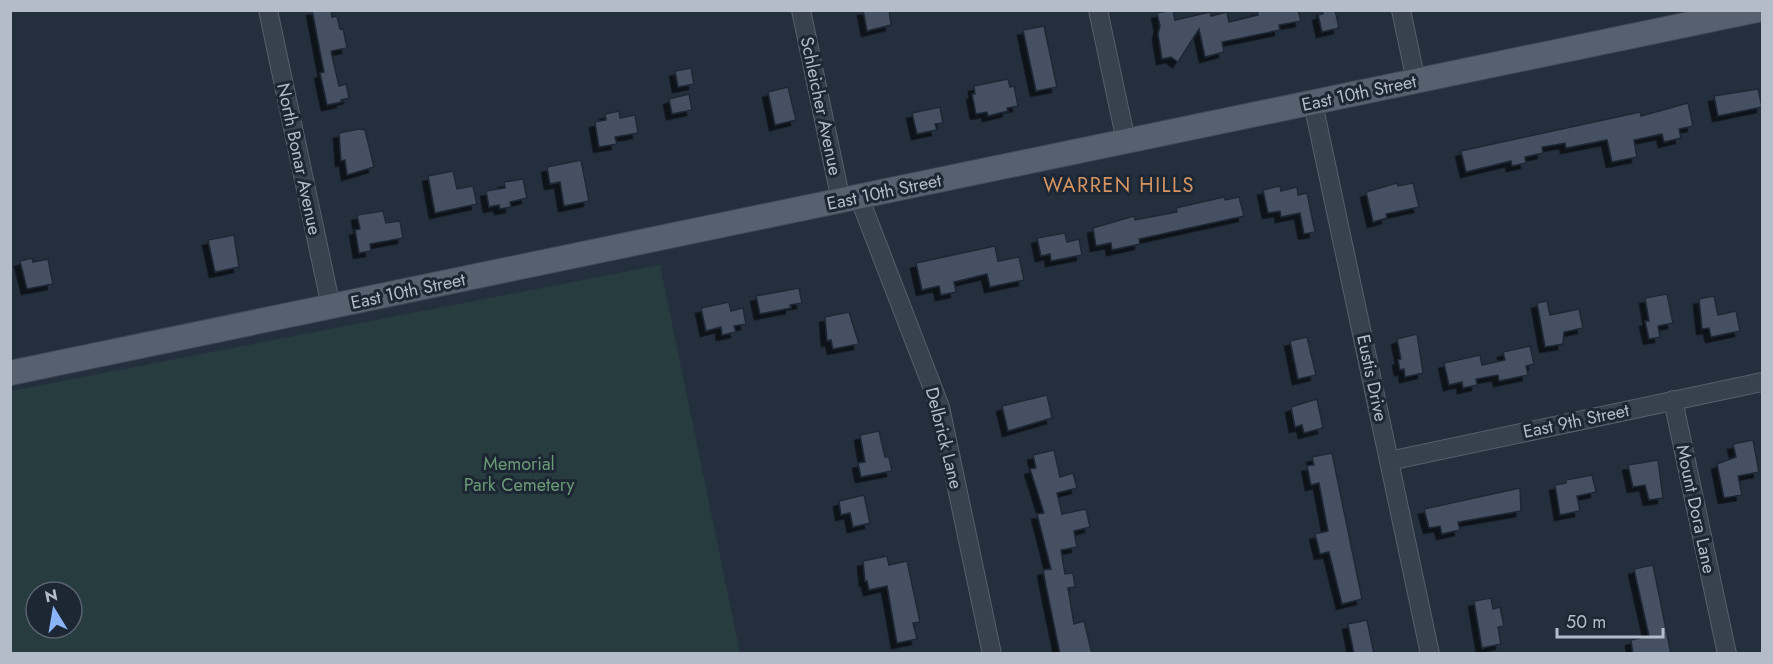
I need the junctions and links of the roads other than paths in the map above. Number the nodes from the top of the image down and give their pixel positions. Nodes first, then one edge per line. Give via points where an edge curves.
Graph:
1 (268, 10) edge
2 (801, 10) edge
3 (1098, 10) edge
4 (1401, 10) edge
5 (1757, 10) edge
6 (1416, 81) junction
7 (1313, 103) junction
8 (1126, 141) junction
9 (850, 199) junction
10 (331, 307) junction
11 (10, 373) edge
12 (1762, 382) edge
13 (1673, 400) junction
14 (1389, 461) junction
15 (992, 654) edge
16 (1430, 654) edge
17 (1727, 654) edge

1 - 10 street, North Bonar Avenue
2 - 9 street, Schleicher Avenue
3 - 8 street
4 - 6 street
5 - 6 main road, East 10th Street
6 - 7 main road, East 10th Street
7 - 8 main road, East 10th Street
7 - 14 street, Eustis Drive
8 - 9 main road, East 10th Street
9 - 10 main road, East 10th Street
9 - 15 street, Delbrick Lane via 940,407
10 - 11 main road, East 10th Street
12 - 13 street, East 9th Street
13 - 14 street, East 9th Street
13 - 17 street, Mount Dora Lane
14 - 16 street, Eustis Drive

